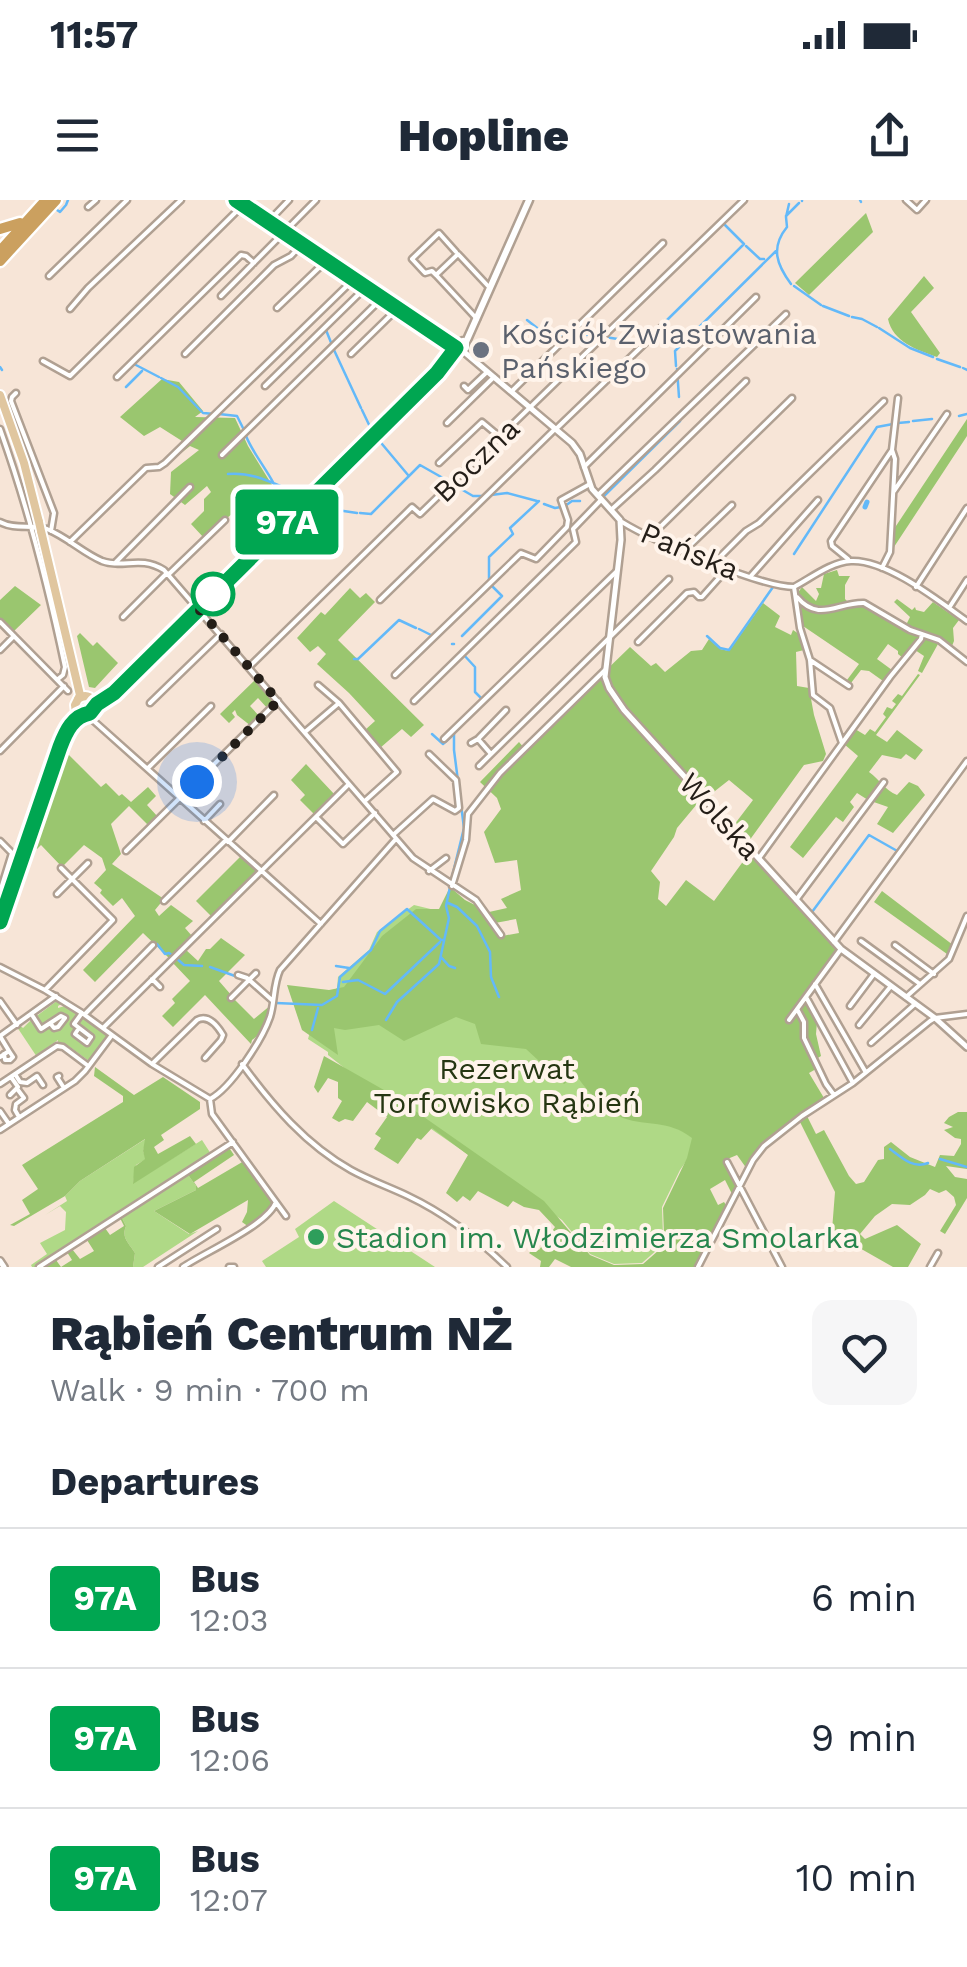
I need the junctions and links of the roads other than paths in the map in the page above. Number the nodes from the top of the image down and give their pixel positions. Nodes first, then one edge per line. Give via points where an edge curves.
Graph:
1 (96, 200) edge
2 (127, 200) edge
3 (182, 200) edge
4 (236, 200) edge
5 (289, 200) edge
6 (316, 200) edge
7 (531, 200) edge
8 (744, 200) edge
9 (906, 200) edge
10 (926, 200) edge
11 (49, 203) edge
12 (244, 205) junction
13 (88, 207) dead end
14 (34, 214) junction
15 (268, 222) junction
16 (0, 229) edge
17 (284, 232) junction
18 (663, 243) dead end
19 (302, 244) junction
20 (0, 251) edge
21 (458, 254) junction
22 (326, 261) junction
23 (0, 262) edge
24 (254, 262) junction
25 (436, 275) junction
26 (49, 276) dead end
27 (354, 279) junction
28 (366, 287) junction
29 (491, 289) junction
30 (220, 296) dead end
31 (382, 298) junction
32 (756, 298) dead end
33 (70, 308) dead end
34 (277, 308) dead end
35 (398, 308) junction
36 (786, 314) dead end
37 (478, 318) junction
38 (665, 324) dead end
39 (461, 347) junction
40 (185, 354) dead end
41 (352, 354) dead end
42 (44, 360) dead end
43 (487, 371) junction
44 (495, 376) junction
45 (118, 377) dead end
46 (746, 380) dead end
47 (265, 386) dead end
48 (464, 386) dead end
49 (512, 390) junction
50 (16, 393) dead end
51 (0, 394) edge
52 (792, 398) dead end
53 (898, 398) dead end
54 (884, 401) dead end
55 (0, 403) edge
56 (532, 408) junction
57 (947, 414) dead end
58 (9, 421) junction
59 (448, 423) dead end
60 (0, 429) edge
61 (556, 429) junction
62 (500, 436) junction
63 (892, 450) junction
64 (222, 455) dead end
65 (439, 464) dead end
66 (584, 466) junction
67 (590, 484) junction
68 (190, 487) dead end
69 (894, 491) junction
70 (599, 498) junction
71 (818, 500) dead end
72 (732, 504) dead end
73 (967, 508) edge
74 (611, 510) junction
75 (226, 520) dead end
76 (620, 520) junction
77 (0, 522) edge
78 (41, 528) junction
79 (651, 536) junction
80 (70, 542) junction
81 (685, 550) junction
82 (848, 561) junction
83 (116, 562) junction
84 (714, 563) junction
85 (728, 568) junction
86 (882, 568) junction
87 (617, 571) junction
88 (168, 573) junction
89 (750, 577) junction
90 (669, 579) dead end
91 (967, 580) edge
92 (794, 587) junction
93 (916, 587) junction
94 (797, 597) junction
95 (380, 600) dead end
96 (198, 608) junction
97 (949, 608) junction
98 (123, 617) dead end
99 (967, 621) edge
100 (0, 622) edge
101 (221, 634) junction
102 (922, 634) junction
103 (14, 636) junction
104 (608, 639) junction
105 (638, 642) dead end
106 (0, 650) edge
107 (810, 660) junction
108 (967, 662) edge
109 (248, 667) junction
110 (605, 670) junction
111 (395, 675) dead end
112 (58, 679) junction
113 (318, 684) dead end
114 (848, 686) dead end
115 (414, 700) dead end
116 (278, 701) junction
117 (150, 703) dead end
118 (338, 703) junction
119 (86, 706) junction
120 (211, 706) dead end
121 (506, 710) dead end
122 (305, 732) junction
123 (444, 739) dead end
124 (478, 739) junction
125 (842, 742) junction
126 (470, 743) dead end
127 (0, 751) edge
128 (429, 754) dead end
129 (491, 754) junction
130 (967, 762) edge
131 (479, 766) dead end
132 (148, 768) junction
133 (884, 782) dead end
134 (349, 784) junction
135 (274, 795) dead end
136 (180, 799) junction
137 (365, 802) junction
138 (220, 804) dead end
139 (375, 813) junction
140 (316, 816) junction
141 (204, 821) junction
142 (394, 837) junction
143 (227, 841) junction
144 (0, 842) edge
145 (126, 851) dead end
146 (446, 858) dead end
147 (759, 858) junction
148 (88, 864) dead end
149 (61, 868) dead end
150 (261, 870) junction
151 (429, 871) junction
152 (72, 879) junction
153 (452, 886) junction
154 (0, 892) edge
155 (56, 894) dead end
156 (796, 900) junction
157 (164, 902) dead end
158 (967, 916) edge
159 (0, 922) edge
160 (320, 924) junction
161 (501, 936) dead end
162 (861, 941) dead end
163 (834, 942) junction
164 (153, 945) dead end
165 (895, 945) dead end
166 (841, 949) junction
167 (0, 966) edge
168 (256, 973) dead end
169 (874, 974) junction
170 (934, 974) junction
171 (238, 975) dead end
172 (152, 979) junction
173 (250, 980) junction
174 (815, 984) junction
175 (920, 984) junction
176 (891, 986) junction
177 (160, 987) dead end
178 (45, 990) junction
179 (56, 996) junction
180 (806, 997) junction
181 (906, 997) junction
182 (231, 998) dead end
183 (0, 1000) edge
184 (273, 1000) junction
185 (915, 1004) junction
186 (850, 1006) dead end
187 (798, 1009) junction
188 (83, 1014) junction
189 (967, 1014) edge
190 (32, 1015) junction
191 (935, 1018) junction
192 (789, 1020) dead end
193 (50, 1023) dead end
194 (17, 1025) junction
195 (860, 1025) dead end
196 (103, 1028) junction
197 (81, 1033) dead end
198 (112, 1034) junction
199 (0, 1036) edge
200 (871, 1043) dead end
201 (967, 1047) edge
202 (4, 1054) edge
203 (205, 1058) dead end
204 (152, 1064) junction
205 (242, 1064) junction
206 (89, 1066) junction
207 (866, 1072) junction
208 (13, 1076) junction
209 (59, 1076) dead end
210 (852, 1083) junction
211 (0, 1084) edge
212 (43, 1085) dead end
213 (64, 1088) junction
214 (18, 1090) junction
215 (10, 1095) dead end
216 (834, 1095) junction
217 (210, 1100) junction
218 (0, 1111) edge
219 (20, 1118) junction
220 (9, 1124) junction
221 (0, 1130) edge
222 (232, 1142) junction
223 (726, 1162) dead end
224 (740, 1187) junction
225 (276, 1202) junction
226 (286, 1216) dead end
227 (217, 1229) dead end
228 (938, 1252) dead end
229 (38, 1267) edge
230 (158, 1267) edge
231 (183, 1267) edge
232 (508, 1267) edge
233 (698, 1267) edge
234 (782, 1267) edge
235 (930, 1267) edge

1 - 13 street
2 - 26 street
3 - 33 street
4 - 12 street, Pańska
5 - 15 street
6 - 17 street
7 - 29 main road
8 - 56 street, Boczna
9 - 10 street via 917,210
11 - 14 highway
11 - 23 highway
12 - 15 street, Pańska
12 - 42 street via 70,376
14 - 16 highway
14 - 20 highway
15 - 17 street, Pańska
17 - 19 street, Pańska
17 - 24 street
18 - 49 street
19 - 22 street, Pańska
19 - 40 street
21 - 25 street
21 - 25 street via 439,233 412,259
21 - 29 street
22 - 27 street, Pańska
22 - 34 street
24 - 30 street
24 - 45 street via 239,257
25 - 37 street
27 - 28 street, Pańska
27 - 80 street via 164,464 146,468
28 - 31 street, Pańska
28 - 47 street
29 - 37 main road
31 - 35 street, Pańska
31 - 64 street
32 - 66 street
35 - 39 street, Pańska
35 - 41 street
36 - 70 street
37 - 39 main road
38 - 61 street
39 - 43 street, Pańska
39 - 96 main road
43 - 44 street, Pańska
43 - 48 street via 468,390
44 - 49 street, Pańska
44 - 59 street
46 - 74 street
49 - 56 street, Pańska
50 - 78 street via 11,398 53,508 55,519
51 - 58 main road
52 - 79 street
53 - 63 street
54 - 84 street
55 - 58 main road
56 - 61 street, Pańska
56 - 62 street, Boczna
57 - 69 street
58 - 78 main road
60 - 78 street
61 - 66 street, Pańska via 577,448
61 - 95 street
62 - 65 street via 482,422
62 - 109 street, Boczna via 420,514 412,507
63 - 69 street
63 - 82 street via 831,540
66 - 67 street, Pańska
67 - 70 street, Pańska
67 - 111 street via 561,500 567,527 536,559 521,553
68 - 83 street
69 - 86 street via 890,552
70 - 74 street, Pańska
70 - 115 street via 572,530 576,542
71 - 89 street
72 - 81 street
73 - 93 street
74 - 76 street, Pańska
75 - 88 street
76 - 79 street, Pańska
76 - 87 street
77 - 78 street
78 - 80 street
78 - 112 street via 65,666
78 - 119 main road
79 - 81 street, Pańska
80 - 83 street
81 - 84 street, Pańska
82 - 86 street
82 - 92 street
83 - 88 street via 144,562
84 - 85 street, Pańska
85 - 89 street, Pańska
85 - 105 street via 702,597 688,593
86 - 93 street
87 - 104 street
87 - 123 street
88 - 96 street
88 - 98 street
89 - 92 street, Pańska
90 - 104 street
91 - 97 street
92 - 94 street
93 - 97 street
94 - 102 street via 818,611 859,602
94 - 107 street
96 - 101 street
96 - 119 main road via 114,693
97 - 99 street
100 - 103 street
101 - 109 street
101 - 117 street
102 - 108 street
102 - 125 street
103 - 106 street
103 - 112 street
104 - 110 street
104 - 129 street
107 - 114 street
107 - 125 street via 814,696 830,708
109 - 116 street
110 - 147 street, Wolska via 624,710
110 - 153 street via 500,773 468,814
112 - 127 street via 66,688
113 - 118 street
116 - 122 street
116 - 136 street
118 - 122 street
118 - 137 street via 397,772
119 - 132 street
119 - 159 main road via 60,747
120 - 132 street
121 - 124 street
122 - 134 street
124 - 126 street
124 - 129 street
125 - 147 street
128 - 142 street via 456,780 458,808 433,799
129 - 131 street
130 - 163 street
132 - 136 street
133 - 156 street
134 - 137 street
134 - 140 street
135 - 143 street
136 - 141 street
136 - 145 street
137 - 139 street
138 - 141 street
139 - 140 street via 343,844
139 - 142 street
140 - 150 street
141 - 143 street
142 - 151 street
142 - 160 street
143 - 150 street
143 - 157 street
144 - 154 street via 12,855
146 - 151 street
147 - 156 street, Wolska
148 - 152 street
149 - 152 street
150 - 160 street
150 - 172 street
151 - 153 street
152 - 155 street
152 - 178 street via 113,920
153 - 161 street via 476,900
156 - 163 street, Wolska
158 - 170 street via 949,959
160 - 184 street via 280,970
162 - 175 street
163 - 166 street, Wolska
164 - 188 street
165 - 170 street
166 - 169 street, Wolska
166 - 174 street
167 - 178 street
168 - 173 street
169 - 176 street, Wolska
169 - 186 street
170 - 175 street
171 - 173 street
172 - 177 street
172 - 196 street
173 - 182 street
173 - 184 street
174 - 180 street
174 - 207 street
175 - 181 street
176 - 181 street, Wolska
176 - 195 street
178 - 179 street
179 - 188 street
179 - 190 street
180 - 187 street
180 - 210 street
181 - 185 street, Wolska
183 - 194 street
184 - 205 street
185 - 191 street, Wolska
185 - 200 street
187 - 192 street
187 - 216 street via 804,1038
188 - 196 street
188 - 197 street via 74,1024
189 - 191 street
190 - 193 street via 41,1029
190 - 194 street
191 - 201 street, Wolska
191 - 207 street
194 - 199 street
196 - 198 street
198 - 204 street
198 - 206 street
199 - 202 street
203 - 204 street via 222,1034 202,1017
204 - 217 street
205 - 217 street
205 - 232 street via 278,1112 350,1170 453,1221
206 - 208 street via 57,1046
206 - 213 street
207 - 210 street
208 - 211 street
208 - 212 street via 26,1084 37,1076
208 - 214 street
209 - 213 street
210 - 216 street
213 - 219 street
214 - 215 street
214 - 219 street via 24,1098 14,1110
216 - 224 street via 764,1146
217 - 222 street via 210,1111
218 - 220 street
219 - 220 street
220 - 221 street
222 - 225 street
222 - 229 street
223 - 224 street
224 - 233 street
224 - 234 street
225 - 226 street
225 - 231 street via 269,1214
227 - 230 street
228 - 235 street

